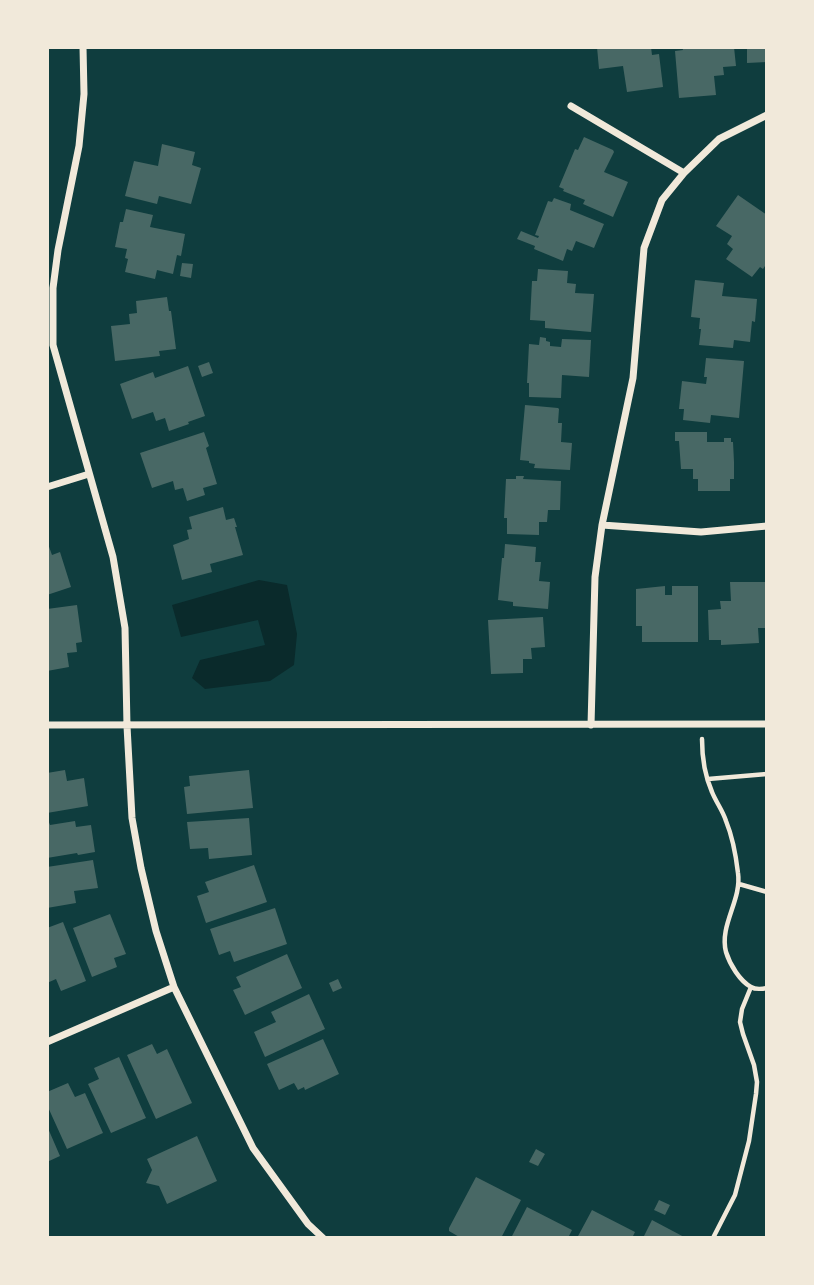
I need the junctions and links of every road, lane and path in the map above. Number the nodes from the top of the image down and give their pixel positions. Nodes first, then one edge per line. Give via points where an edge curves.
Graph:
1 (83, 47) edge
2 (571, 106) dead end
3 (767, 114) edge
4 (684, 173) junction
5 (89, 474) junction
6 (47, 487) edge
7 (602, 525) junction
8 (767, 526) edge
9 (702, 724) junction
10 (767, 724) edge
11 (47, 725) edge
12 (590, 725) junction
13 (127, 726) junction
14 (767, 774) edge
15 (708, 779) junction
16 (739, 884) junction
17 (767, 892) edge
18 (174, 986) junction
19 (751, 987) junction
20 (767, 988) edge
21 (47, 1042) edge
22 (323, 1238) edge
23 (712, 1238) edge

1 - 5 street via 79,146 53,288 53,345
2 - 4 street
3 - 4 street via 719,139
4 - 7 street via 662,200 644,248 634,378
5 - 6 street
5 - 13 street via 113,557 125,628
7 - 8 street via 701,532
7 - 12 street via 595,577
9 - 10 street
9 - 12 street
9 - 15 path
11 - 13 street
12 - 13 street
13 - 18 street via 132,818 156,931
14 - 15 path
15 - 16 path via 730,830
16 - 17 path
16 - 19 path via 726,932 726,951 732,966
18 - 21 street
18 - 22 street via 253,1148
19 - 20 path
19 - 23 path via 740,1022 754,1065 757,1094 735,1195

